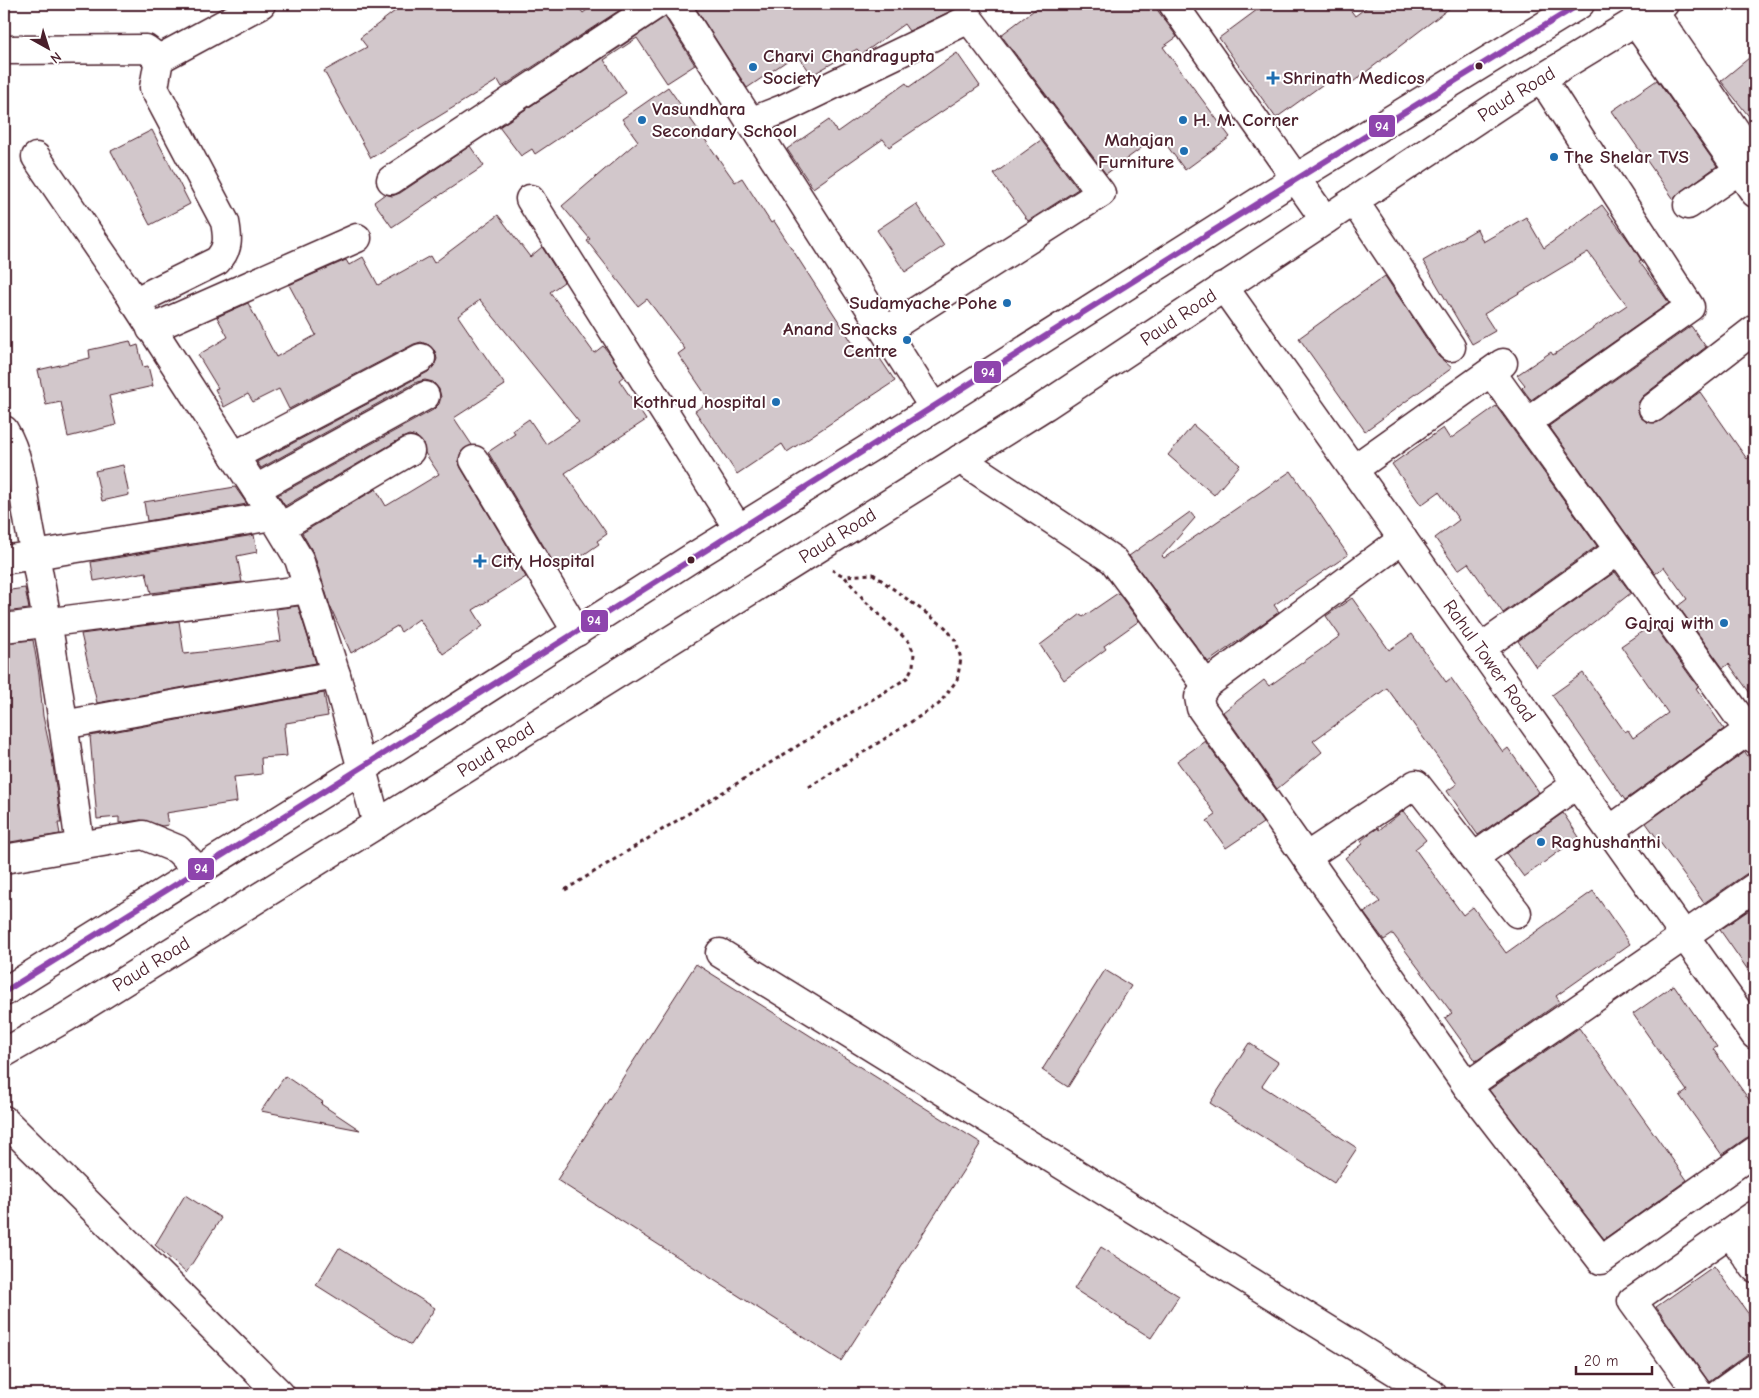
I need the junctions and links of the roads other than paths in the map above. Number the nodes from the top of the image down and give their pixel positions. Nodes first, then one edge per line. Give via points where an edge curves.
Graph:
1 (216, 4) edge
2 (261, 4) edge
3 (657, 4) edge
4 (675, 4) edge
5 (1173, 4) edge
6 (1580, 4) edge
7 (1651, 12) edge
8 (211, 31) junction
9 (4, 50) edge
10 (159, 59) junction
11 (1542, 79) junction
12 (750, 122) junction
13 (36, 158) dead end
14 (1747, 165) edge
15 (1296, 178) junction
16 (391, 180) dead end
17 (1755, 193) edge
18 (530, 199) dead end
19 (1354, 201) junction
20 (1688, 205) dead end
21 (1325, 220) junction
22 (357, 238) dead end
23 (1223, 286) junction
24 (134, 302) junction
25 (151, 329) junction
26 (1755, 329) edge
27 (885, 331) junction
28 (1452, 347) dead end
29 (421, 358) dead end
30 (425, 396) dead end
31 (934, 408) junction
32 (1653, 408) dead end
33 (1540, 413) dead end
34 (4, 430) edge
35 (410, 450) dead end
36 (234, 456) junction
37 (960, 459) junction
38 (474, 460) dead end
39 (10, 467) edge
40 (1354, 469) junction
41 (256, 489) junction
42 (277, 522) junction
43 (739, 530) junction
44 (1403, 539) junction
45 (1619, 550) junction
46 (35, 555) junction
47 (4, 560) edge
48 (309, 589) junction
49 (49, 622) junction
50 (4, 628) edge
51 (577, 632) junction
52 (1481, 648) junction
53 (336, 675) junction
54 (1206, 685) junction
55 (63, 725) junction
56 (1752, 735) edge
57 (360, 770) junction
58 (1577, 784) junction
59 (377, 824) junction
60 (1610, 830) junction
61 (80, 846) junction
62 (1306, 857) junction
63 (1473, 858) junction
64 (4, 859) edge
65 (199, 871) junction
66 (1755, 887) edge
67 (1517, 913) dead end
68 (1685, 934) junction
69 (720, 953) dead end
70 (4, 992) edge
71 (1752, 1024) edge
72 (4, 1054) edge
73 (1467, 1086) junction
74 (4, 1120) edge
75 (1755, 1151) edge
76 (1755, 1215) edge
77 (1730, 1232) junction
78 (1755, 1268) edge
79 (1755, 1368) edge
80 (280, 1394) edge
81 (1432, 1394) edge
82 (1699, 1394) edge
83 (1719, 1394) edge

1 - 8 street
2 - 8 street
3 - 16 street
4 - 12 street
5 - 15 street
6 - 15 street
7 - 11 street, Paud Road
7 - 14 street
8 - 10 street
9 - 10 street via 146,49
10 - 24 street via 154,88 225,222 228,236 225,252 217,260
11 - 19 street, Paud Road
11 - 33 street via 1690,306
12 - 27 street
12 - 27 street via 969,19 1101,193
13 - 24 street
14 - 17 street
14 - 20 street
15 - 21 street
15 - 31 street
18 - 43 street
19 - 21 street, Paud Road
19 - 28 street
21 - 23 street, Paud Road
22 - 25 street
23 - 37 street, Paud Road
23 - 40 street, Rahul Tower Road
24 - 25 street
25 - 36 street
26 - 32 street
27 - 31 street
29 - 36 street
30 - 41 street
31 - 43 street
34 - 39 street via 10,440
35 - 42 street
36 - 41 street
37 - 54 street via 1113,560
37 - 59 street, Paud Road
38 - 51 street
39 - 46 street
40 - 44 street, Rahul Tower Road
40 - 45 street via 1497,368
41 - 42 street
42 - 46 street
42 - 48 street via 298,559
43 - 51 street
44 - 52 street, Rahul Tower Road
44 - 54 street
45 - 52 street
45 - 56 street
46 - 47 street
46 - 49 street
48 - 49 street
48 - 53 street
49 - 50 street
49 - 55 street
51 - 57 street
52 - 58 street, Rahul Tower Road
53 - 55 street
53 - 57 street
54 - 62 street via 1199,697 1201,708
55 - 61 street
56 - 60 street
57 - 59 street
57 - 65 street
58 - 60 street, Rahul Tower Road
58 - 63 street
59 - 72 street, Paud Road
60 - 68 street, Rahul Tower Road
61 - 64 street
61 - 65 street via 143,835 177,849
62 - 63 street via 1416,784
62 - 73 street
63 - 67 street
65 - 70 street
66 - 68 street
68 - 71 street, Rahul Tower Road
68 - 73 street
69 - 81 street
73 - 75 street via 1601,1260
74 - 80 street
76 - 77 street
77 - 78 street
77 - 82 street via 1632,1301
79 - 83 street

